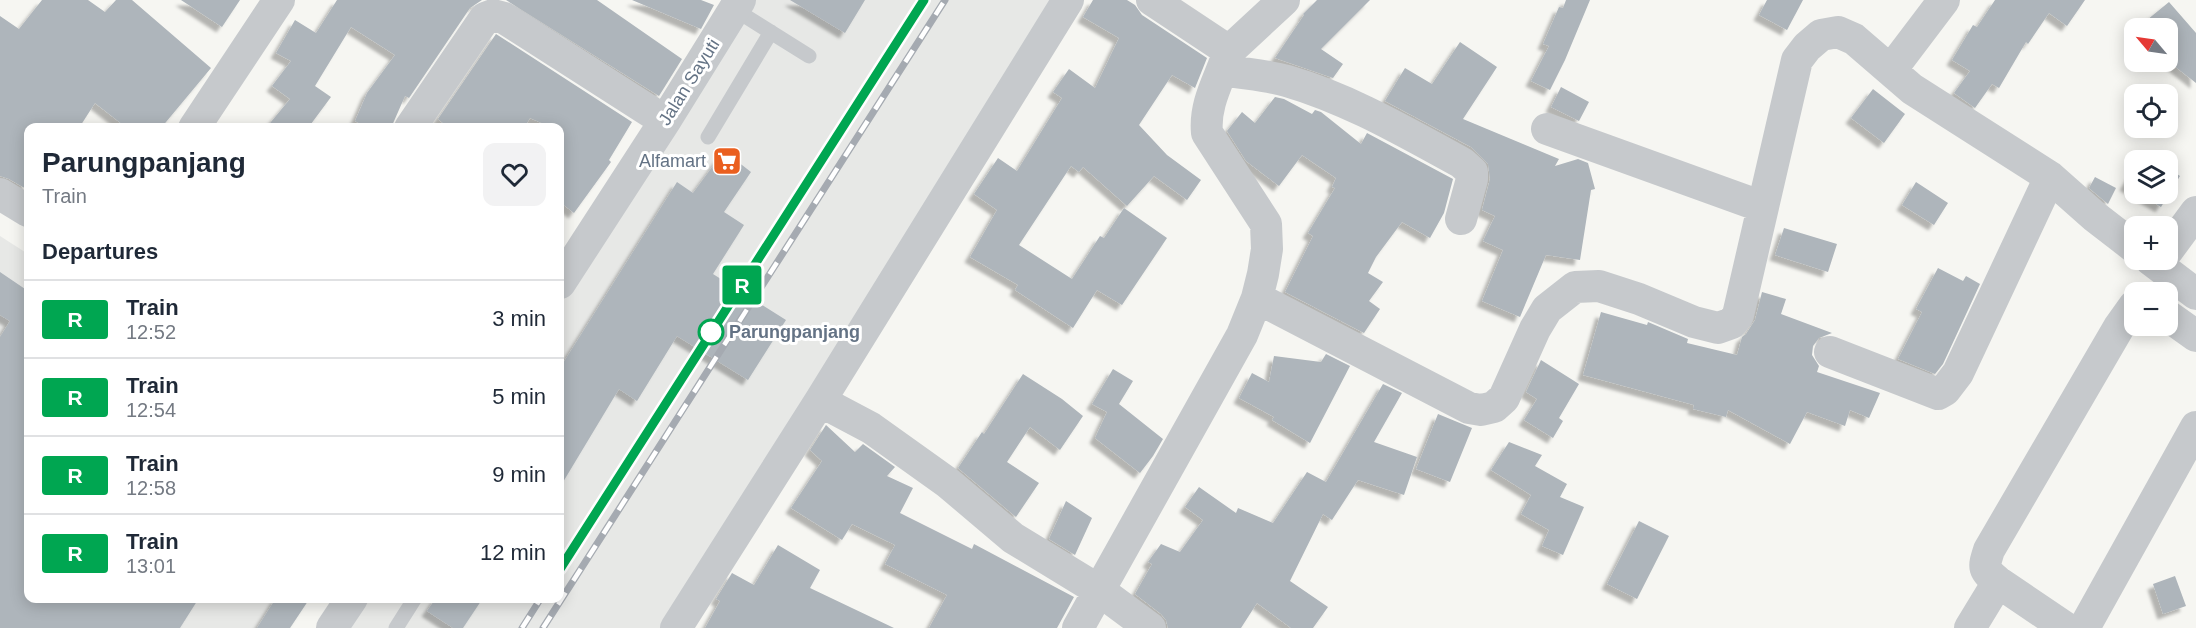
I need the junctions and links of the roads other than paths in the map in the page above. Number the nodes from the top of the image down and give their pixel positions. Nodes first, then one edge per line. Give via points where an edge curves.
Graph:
1 (279, 0) edge
2 (1068, 0) edge
3 (1152, 0) edge
4 (1284, 0) edge
5 (1944, 0) edge
6 (737, 5) edge
7 (771, 32) junction
8 (809, 56) dead end
9 (1226, 61) junction
10 (1891, 70) junction
11 (665, 121) junction
12 (197, 123) edge
13 (413, 123) edge
14 (1547, 129) dead end
15 (708, 137) dead end
16 (2050, 177) junction
17 (0, 194) edge
18 (1763, 207) junction
19 (24, 209) edge
20 (2196, 212) edge
21 (1461, 219) dead end
22 (2178, 231) edge
23 (2124, 236) edge
24 (2169, 270) edge
25 (564, 278) edge
26 (2196, 294) edge
27 (1257, 298) junction
28 (2124, 320) edge
29 (2178, 323) edge
30 (2196, 336) edge
31 (1830, 352) dead end
32 (820, 401) junction
33 (2196, 428) edge
34 (1998, 582) junction
35 (1100, 591) junction
36 (412, 603) edge
37 (396, 628) edge
38 (676, 628) edge
39 (1078, 628) edge
40 (1150, 628) edge
41 (1970, 628) edge
42 (2066, 628) edge
43 (2084, 628) edge

1 - 12 street
2 - 32 street
3 - 9 street
4 - 9 street
5 - 10 street
6 - 7 lane
6 - 11 street, Jalan Sayuti
7 - 8 lane
7 - 15 lane
9 - 21 street via 1326,94 1462,163 1472,172 1472,179
9 - 27 street via 1208,102 1207,133 1266,225 1267,249
10 - 16 street via 1949,114
10 - 18 street via 1854,39 1838,32 1821,35 1807,46 1797,60
11 - 13 street via 504,18 493,15 485,18
11 - 25 street, Jalan Sayuti
14 - 18 street
16 - 23 street via 2094,216
16 - 31 street via 1958,373 1945,390 1938,394
17 - 19 street
18 - 27 street via 1738,315 1732,323 1718,328 1599,286 1575,287 1547,309 1504,398 1494,407 1481,410 1469,408
20 - 22 street
24 - 26 street
27 - 35 street via 1242,335
28 - 34 street via 1989,550 1984,565
29 - 30 street
32 - 35 street via 871,428 948,483 1013,537
32 - 38 street
33 - 43 street
34 - 41 street
34 - 42 street
35 - 39 street
35 - 40 street
36 - 37 lane

